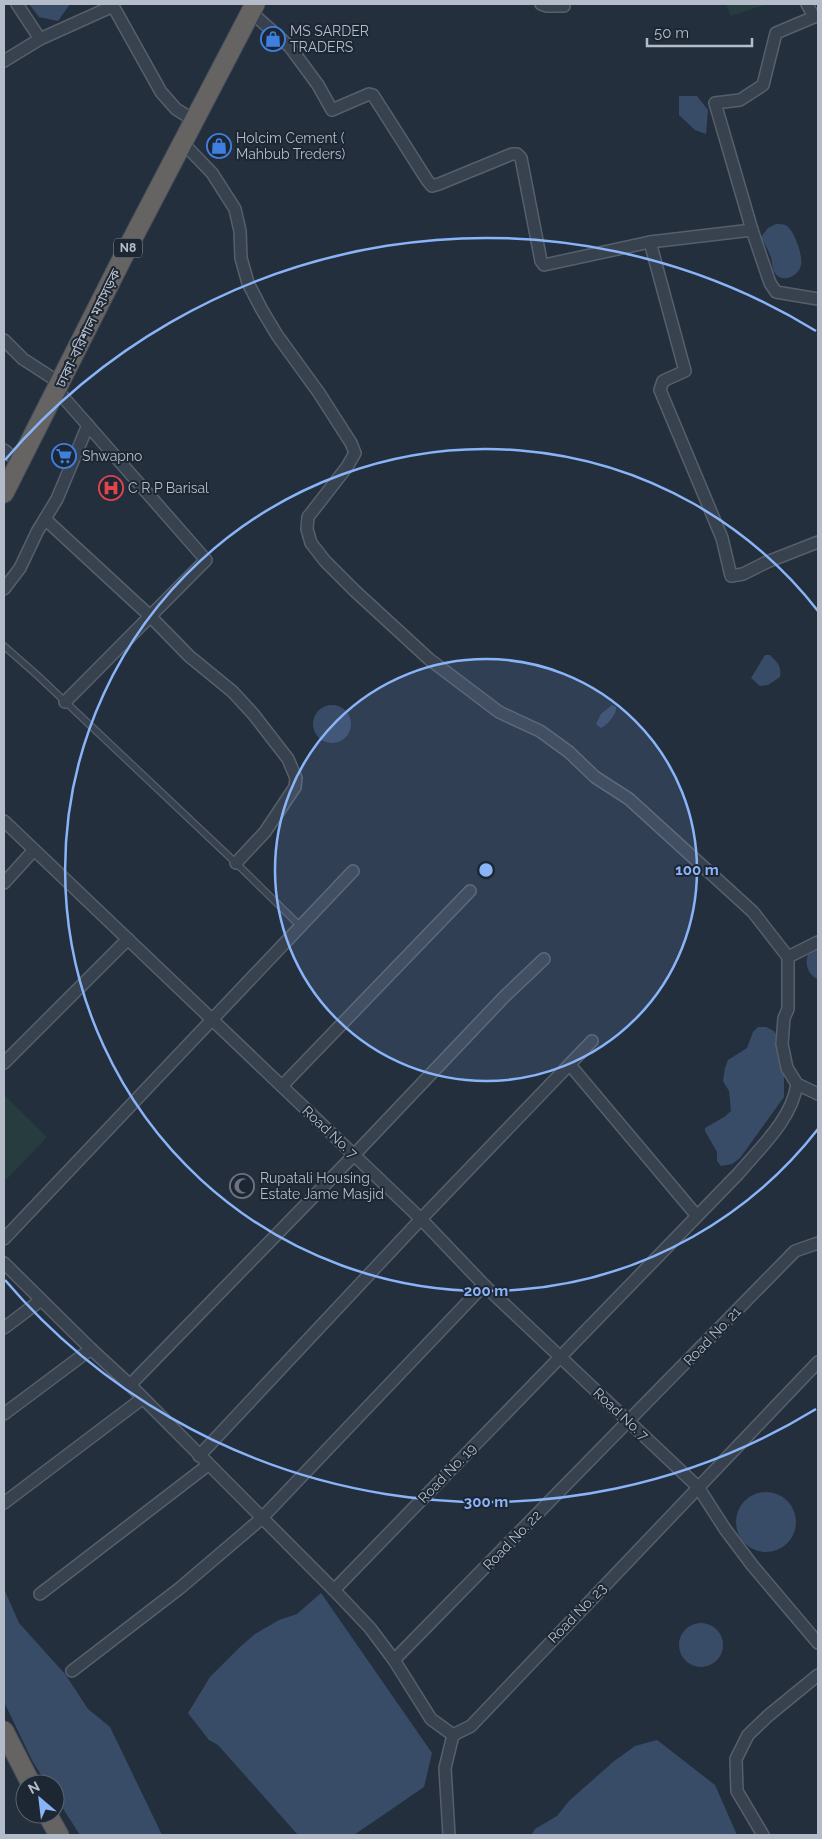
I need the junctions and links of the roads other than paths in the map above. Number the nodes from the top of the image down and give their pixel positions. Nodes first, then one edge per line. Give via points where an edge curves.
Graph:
1 (18, 4) edge
2 (541, 4) edge
3 (807, 4) edge
4 (564, 6) dead end
5 (253, 8) edge
6 (40, 39) junction
7 (4, 61) edge
8 (195, 120) junction
9 (183, 143) junction
10 (752, 230) junction
11 (650, 242) junction
12 (818, 299) edge
13 (4, 340) edge
14 (58, 387) junction
15 (88, 425) junction
16 (4, 450) edge
17 (19, 462) junction
18 (4, 494) edge
19 (45, 519) junction
20 (818, 542) edge
21 (4, 589) edge
22 (150, 616) junction
23 (4, 646) edge
24 (65, 702) junction
25 (4, 821) edge
26 (34, 850) junction
27 (236, 863) junction
28 (354, 871) dead end
29 (4, 883) edge
30 (470, 891) dead end
31 (300, 926) junction
32 (128, 939) junction
33 (818, 942) edge
34 (788, 957) junction
35 (544, 959) dead end
36 (211, 1019) junction
37 (592, 1041) dead end
38 (4, 1063) edge
39 (570, 1065) junction
40 (797, 1084) junction
41 (282, 1086) junction
42 (818, 1094) edge
43 (354, 1155) junction
44 (697, 1216) junction
45 (421, 1219) junction
46 (4, 1240) edge
47 (818, 1243) edge
48 (4, 1263) edge
49 (484, 1285) junction
50 (41, 1300) junction
51 (4, 1328) edge
52 (90, 1348) junction
53 (559, 1356) junction
54 (818, 1362) edge
55 (130, 1384) junction
56 (143, 1398) junction
57 (4, 1414) edge
58 (629, 1420) junction
59 (199, 1456) junction
60 (208, 1465) junction
61 (698, 1487) junction
62 (4, 1503) edge
63 (261, 1519) junction
64 (334, 1590) junction
65 (40, 1594) dead end
66 (818, 1644) edge
67 (394, 1660) junction
68 (72, 1671) dead end
69 (818, 1675) edge
70 (4, 1731) edge
71 (453, 1735) junction
72 (26, 1774) edge
73 (53, 1824) edge
74 (60, 1835) edge
75 (449, 1835) edge
76 (762, 1835) edge

1 - 6 street
2 - 4 street
3 - 10 street via 814,17 776,33 763,85 740,100 715,103
5 - 8 highway, ঢাকা-বরিশাল মহাসড়ক / N8
5 - 11 street via 290,47 332,110 373,94 432,186 517,154 521,158 544,265
6 - 7 street
6 - 8 street via 113,6 160,92 176,109
8 - 9 highway, ঢাকা-বরিশাল মহাসড়ক / N8
9 - 14 highway, ঢাকা-বরিশাল মহাসড়ক / N8
9 - 34 street via 212,173 235,209 241,258 248,283 277,335 319,393 355,453 308,517 311,543 355,592 429,659 499,712 540,731 570,752 595,777 629,799 753,912
10 - 11 street
10 - 12 street via 776,292
11 - 20 street via 685,372 663,381 660,390 722,538 731,576 743,574
13 - 14 street
14 - 15 street
14 - 17 highway, ঢাকা-বরিশাল মহাসড়ক / N8
15 - 19 street via 57,499
15 - 22 street via 206,560
16 - 17 street
17 - 18 highway, ঢাকা-বরিশাল মহাসড়ক / N8
19 - 21 street via 20,568
19 - 22 street
22 - 24 street
22 - 27 street via 254,715 288,759 296,778 295,787 264,832
23 - 24 lane
24 - 27 lane
25 - 26 street, Road No. 7
26 - 29 street
26 - 32 street, Road No. 7
27 - 31 lane
28 - 31 street
30 - 41 street
31 - 36 street
32 - 36 street, Road No. 7
32 - 38 street
33 - 34 street
34 - 40 street via 788,1009 782,1044 787,1068
35 - 43 street
36 - 41 street, Road No. 7
36 - 46 street
37 - 39 street
39 - 44 street
39 - 45 street
40 - 42 street
40 - 44 street, Road No. 19 via 795,1098 778,1125 738,1174
41 - 43 street, Road No. 7
43 - 45 street, Road No. 7
43 - 55 street
44 - 53 street, Road No. 19
45 - 49 street, Road No. 7
45 - 59 street
47 - 58 street, Road No. 21 via 795,1251
48 - 50 street
49 - 53 street, Road No. 7
49 - 63 street
50 - 51 street
50 - 52 street
52 - 55 street
52 - 57 street
53 - 58 street, Road No. 7
53 - 64 street, Road No. 19
54 - 61 street, Road No. 23
55 - 56 street
56 - 59 street
56 - 62 street
58 - 61 street, Road No. 7
58 - 67 street, Road No. 22
59 - 60 street
60 - 63 street
60 - 65 street
61 - 66 street, Road No. 7 via 752,1565
61 - 71 street, Road No. 23 via 471,1726
63 - 64 street
63 - 68 street via 180,1588
64 - 67 street via 370,1628
67 - 71 street via 431,1719
69 - 76 street via 748,1735 736,1759 736,1791
70 - 72 highway
71 - 75 street via 445,1768
73 - 74 highway

